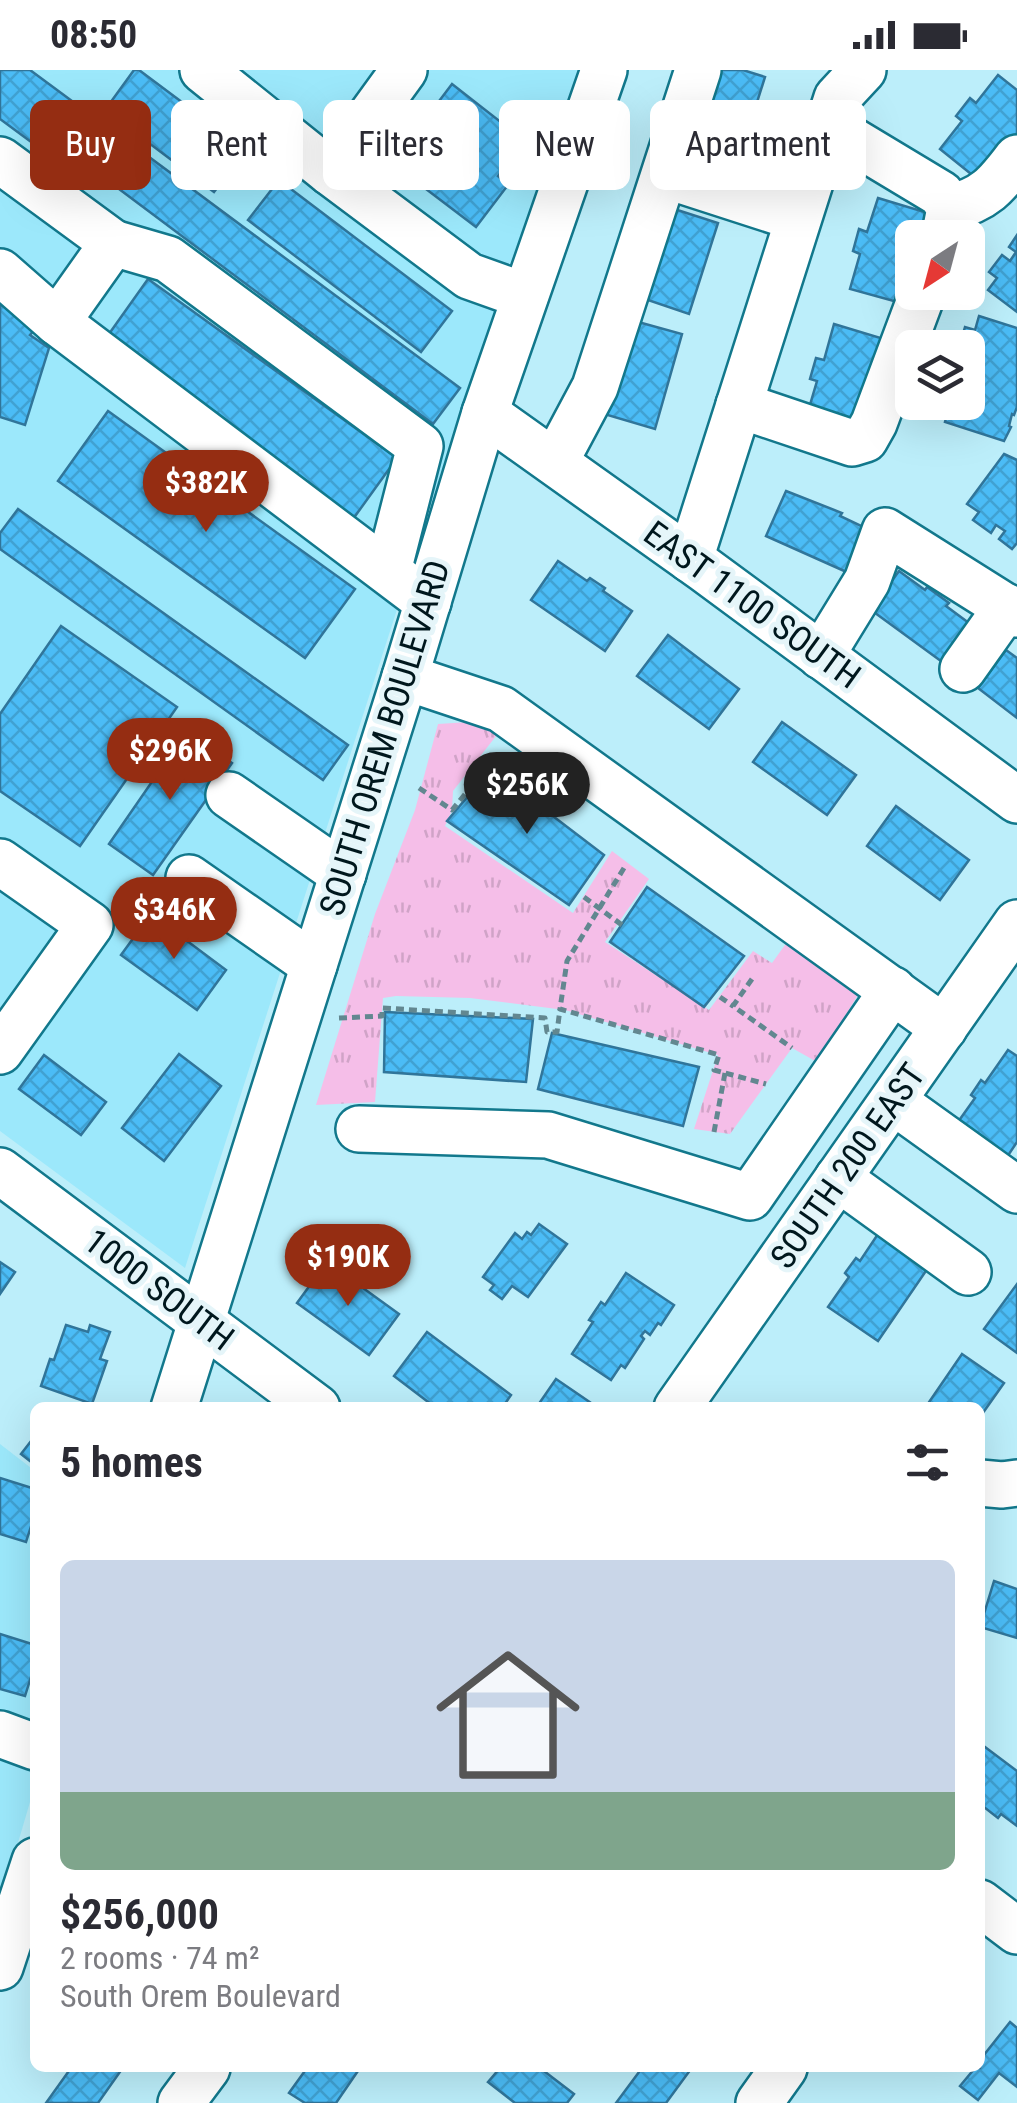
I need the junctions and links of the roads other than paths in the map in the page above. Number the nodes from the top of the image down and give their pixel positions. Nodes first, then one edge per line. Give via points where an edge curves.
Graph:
1 (404, 70) edge
2 (604, 70) edge
3 (698, 70) edge
4 (206, 71) edge
5 (853, 72) edge
6 (382, 100) edge
7 (689, 100) edge
8 (836, 100) edge
9 (866, 149) edge
10 (1017, 158) edge
11 (0, 160) edge
12 (323, 166) edge
13 (354, 190) edge
14 (660, 190) edge
15 (709, 190) edge
16 (807, 190) edge
17 (798, 218) junction
18 (946, 220) edge
19 (950, 220) edge
20 (113, 242) junction
21 (0, 272) edge
22 (525, 296) junction
23 (916, 310) edge
24 (57, 322) junction
25 (739, 405) junction
26 (486, 413) junction
27 (555, 462) junction
28 (690, 559) junction
29 (388, 571) junction
30 (428, 602) junction
31 (1012, 611) edge
32 (821, 656) junction
33 (964, 669) dead end
34 (405, 677) junction
35 (229, 795) dead end
36 (1017, 800) edge
37 (0, 862) edge
38 (343, 874) junction
39 (190, 878) dead end
40 (1017, 923) edge
41 (314, 965) junction
42 (893, 990) junction
43 (944, 1028) junction
44 (0, 1051) edge
45 (893, 1101) junction
46 (359, 1129) dead end
47 (0, 1171) edge
48 (838, 1178) junction
49 (1017, 1190) edge
50 (968, 1272) dead end
51 (201, 1321) junction
52 (176, 1402) edge
53 (309, 1402) edge
54 (682, 1402) edge
55 (1017, 1482) edge
56 (985, 1483) edge
57 (0, 1734) edge
58 (30, 1745) edge
59 (30, 1876) edge
60 (985, 1907) edge
61 (1017, 1931) edge
62 (0, 1967) edge
63 (203, 2072) edge
64 (781, 2072) edge
65 (181, 2103) edge
66 (759, 2103) edge

1 - 6 street
2 - 22 street, SOUTH OREM BOULEVARD
3 - 7 street
4 - 12 street
5 - 8 street
9 - 18 street via 942,194
10 - 19 street via 994,188
11 - 20 street
13 - 22 street via 469,276
14 - 27 street via 595,387
15 - 17 street
16 - 17 street
17 - 25 street
20 - 24 street
20 - 29 street via 168,259 420,446
21 - 24 street
22 - 26 street, SOUTH OREM BOULEVARD
23 - 25 street via 864,439 852,444
24 - 29 street
25 - 28 street
26 - 27 street, EAST 1100 SOUTH
26 - 30 street, SOUTH OREM BOULEVARD
27 - 28 street, EAST 1100 SOUTH
28 - 32 street, EAST 1100 SOUTH
29 - 30 street
30 - 34 street, SOUTH OREM BOULEVARD
31 - 32 street via 885,532 867,581
31 - 33 street
32 - 36 street, EAST 1100 SOUTH
34 - 38 street, SOUTH OREM BOULEVARD
34 - 42 street via 501,709
35 - 38 street
37 - 44 street via 90,925
38 - 41 street, SOUTH OREM BOULEVARD
39 - 41 street
40 - 43 street, SOUTH 200 EAST
41 - 51 street, SOUTH OREM BOULEVARD
42 - 43 street
42 - 46 street via 750,1196 548,1135
43 - 45 street, SOUTH 200 EAST
45 - 48 street, SOUTH 200 EAST
45 - 49 street
47 - 51 street, 1000 SOUTH
48 - 50 street
48 - 54 street, SOUTH 200 EAST
51 - 52 street, SOUTH OREM BOULEVARD
51 - 53 street, 1000 SOUTH
55 - 56 street
57 - 58 street
59 - 62 street
60 - 61 street
63 - 65 street
64 - 66 street

